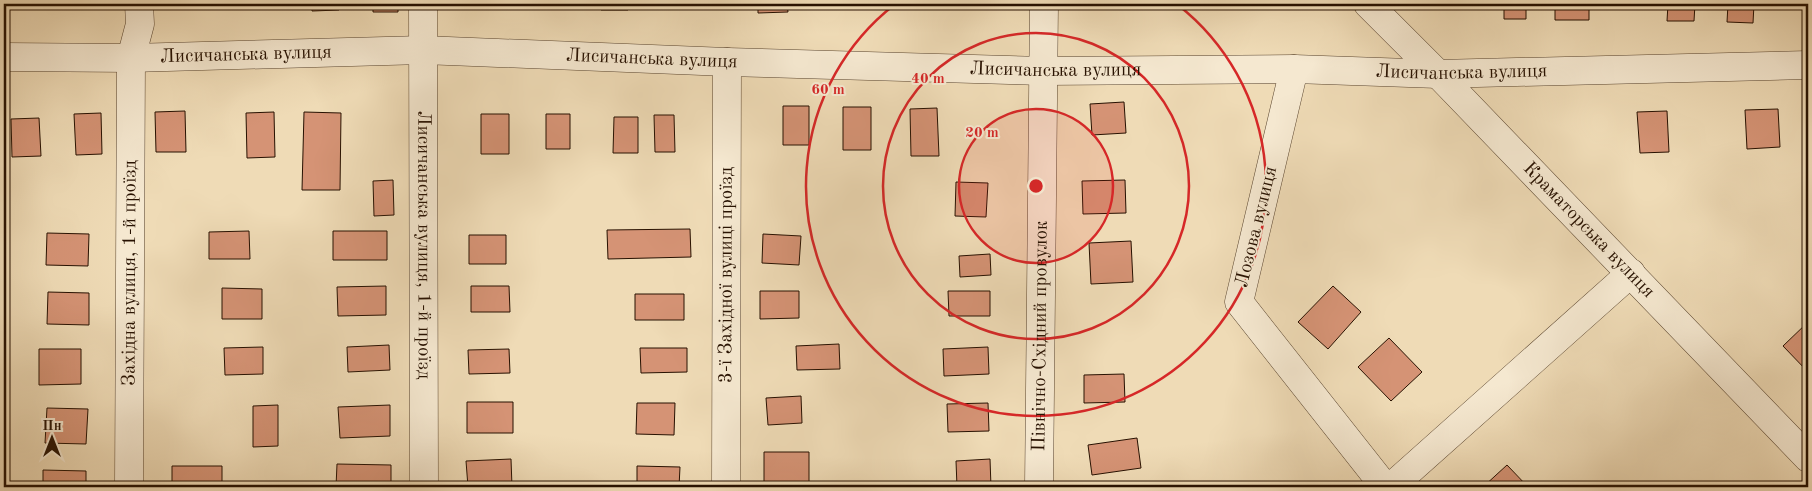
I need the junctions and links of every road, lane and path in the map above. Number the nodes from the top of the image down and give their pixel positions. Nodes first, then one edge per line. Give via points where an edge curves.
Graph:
1 (139, 4) edge
2 (422, 4) edge
3 (1044, 4) edge
4 (1368, 4) edge
5 (1389, 14) edge
6 (423, 50) junction
7 (4, 57) edge
8 (131, 58) junction
9 (727, 62) junction
10 (1808, 65) edge
11 (1294, 70) junction
12 (1044, 71) junction
13 (1438, 74) junction
14 (1630, 273) junction
15 (1808, 458) edge
16 (129, 487) edge
17 (424, 487) edge
18 (726, 487) edge
19 (1039, 487) edge
20 (1385, 487) edge
21 (1392, 487) edge

1 - 8 street, Західна вулиця, 1-й проїзд via 140,24
2 - 6 street, Лисичанська вулиця, 1-й проїзд
3 - 12 street, Північно-Східний провулок
4 - 5 street, Краматорська вулиця
5 - 13 street, Краматорська вулиця
6 - 8 street, Лисичанська вулиця
6 - 9 street, Лисичанська вулиця
6 - 17 street, Лисичанська вулиця, 1-й проїзд
7 - 8 street, Лисичанська вулиця
8 - 16 street, Західна вулиця, 1-й проїзд
9 - 12 street, Лисичанська вулиця
9 - 18 street, 3-ї Західної вулиці проїзд
10 - 13 street, Лисичанська вулиця
11 - 12 street, Лисичанська вулиця
11 - 13 street, Лисичанська вулиця
11 - 20 street, Лозова вулиця via 1239,302
12 - 19 street, Північно-Східний провулок
13 - 14 street, Краматорська вулиця
14 - 15 street, Краматорська вулиця
14 - 21 street

